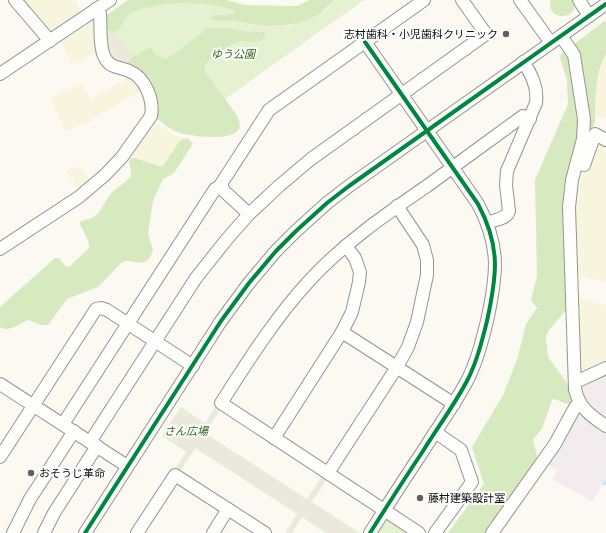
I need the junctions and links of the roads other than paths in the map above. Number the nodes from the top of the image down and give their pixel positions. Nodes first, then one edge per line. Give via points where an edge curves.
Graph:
1 (15, 0) edge
2 (110, 0) edge
3 (424, 0) edge
4 (462, 0) edge
5 (520, 0) edge
6 (579, 0) edge
7 (606, 4) edge
8 (96, 9) junction
9 (589, 16) junction
10 (556, 40) junction
11 (50, 41) junction
12 (365, 42) junction
13 (524, 62) junction
14 (0, 74) edge
15 (402, 94) junction
16 (530, 119) junction
17 (428, 130) junction
18 (606, 140) edge
19 (453, 167) junction
20 (222, 186) junction
21 (571, 191) junction
22 (397, 206) junction
23 (249, 214) junction
24 (487, 223) junction
25 (346, 246) junction
26 (0, 249) edge
27 (128, 324) junction
28 (342, 332) junction
29 (155, 341) junction
30 (193, 366) junction
31 (396, 367) junction
32 (606, 368) edge
33 (575, 380) junction
34 (2, 389) edge
35 (454, 404) junction
36 (580, 404) junction
37 (33, 405) junction
38 (63, 424) junction
39 (606, 426) edge
40 (74, 431) junction
41 (435, 432) junction
42 (274, 438) junction
43 (93, 444) junction
44 (0, 457) edge
45 (127, 466) junction
46 (328, 473) junction
47 (228, 509) junction
48 (385, 510) junction
49 (14, 533) edge
50 (44, 533) edge
51 (85, 533) edge
52 (137, 533) edge
53 (213, 533) edge
54 (265, 533) edge
55 (370, 533) edge
56 (419, 533) edge
57 (435, 533) edge
58 (492, 533) edge

1 - 11 street
2 - 8 street
3 - 12 street
4 - 15 street via 486,34
5 - 10 street
6 - 9 street
7 - 9 street
8 - 11 street
8 - 26 street via 100,14 104,57 114,67 133,73 143,83 151,99 151,116 122,157 105,175 79,197
9 - 10 street
10 - 13 street
10 - 21 street via 574,55 584,118 583,139
11 - 14 street
12 - 15 street
12 - 20 street via 269,110 223,180
13 - 16 street via 537,92
13 - 17 street
15 - 17 street
15 - 23 street via 311,159
16 - 19 street via 523,116
16 - 24 street via 507,171 508,214
17 - 19 street
17 - 30 street via 338,195 291,236 249,283
18 - 21 street via 594,134 575,191
19 - 22 street
19 - 24 street via 478,204
20 - 23 street
20 - 27 street via 215,190
21 - 33 street via 569,207
22 - 25 street
22 - 31 street via 423,246 428,267 414,330
23 - 29 street via 206,265
24 - 35 street via 495,256 495,284 476,358
25 - 28 street via 358,265 360,279 352,312
25 - 42 street via 317,272 284,310 258,345 221,404
27 - 29 street
27 - 37 street via 106,310 96,309
27 - 38 street
28 - 31 street
28 - 42 street
29 - 30 street
29 - 43 street
30 - 45 street
31 - 35 street
31 - 46 street
32 - 33 street
33 - 36 street via 576,395
34 - 37 street
35 - 41 street
36 - 39 street via 591,416
36 - 58 street via 576,406 552,449
37 - 38 street
37 - 44 street
38 - 40 street
40 - 43 street
40 - 49 street via 30,499
41 - 48 street
41 - 57 street via 462,450 472,482
42 - 46 street
43 - 45 street
43 - 50 street
45 - 51 street
46 - 48 street
47 - 52 street via 175,474
47 - 53 street
47 - 54 street
48 - 55 street
48 - 56 street

